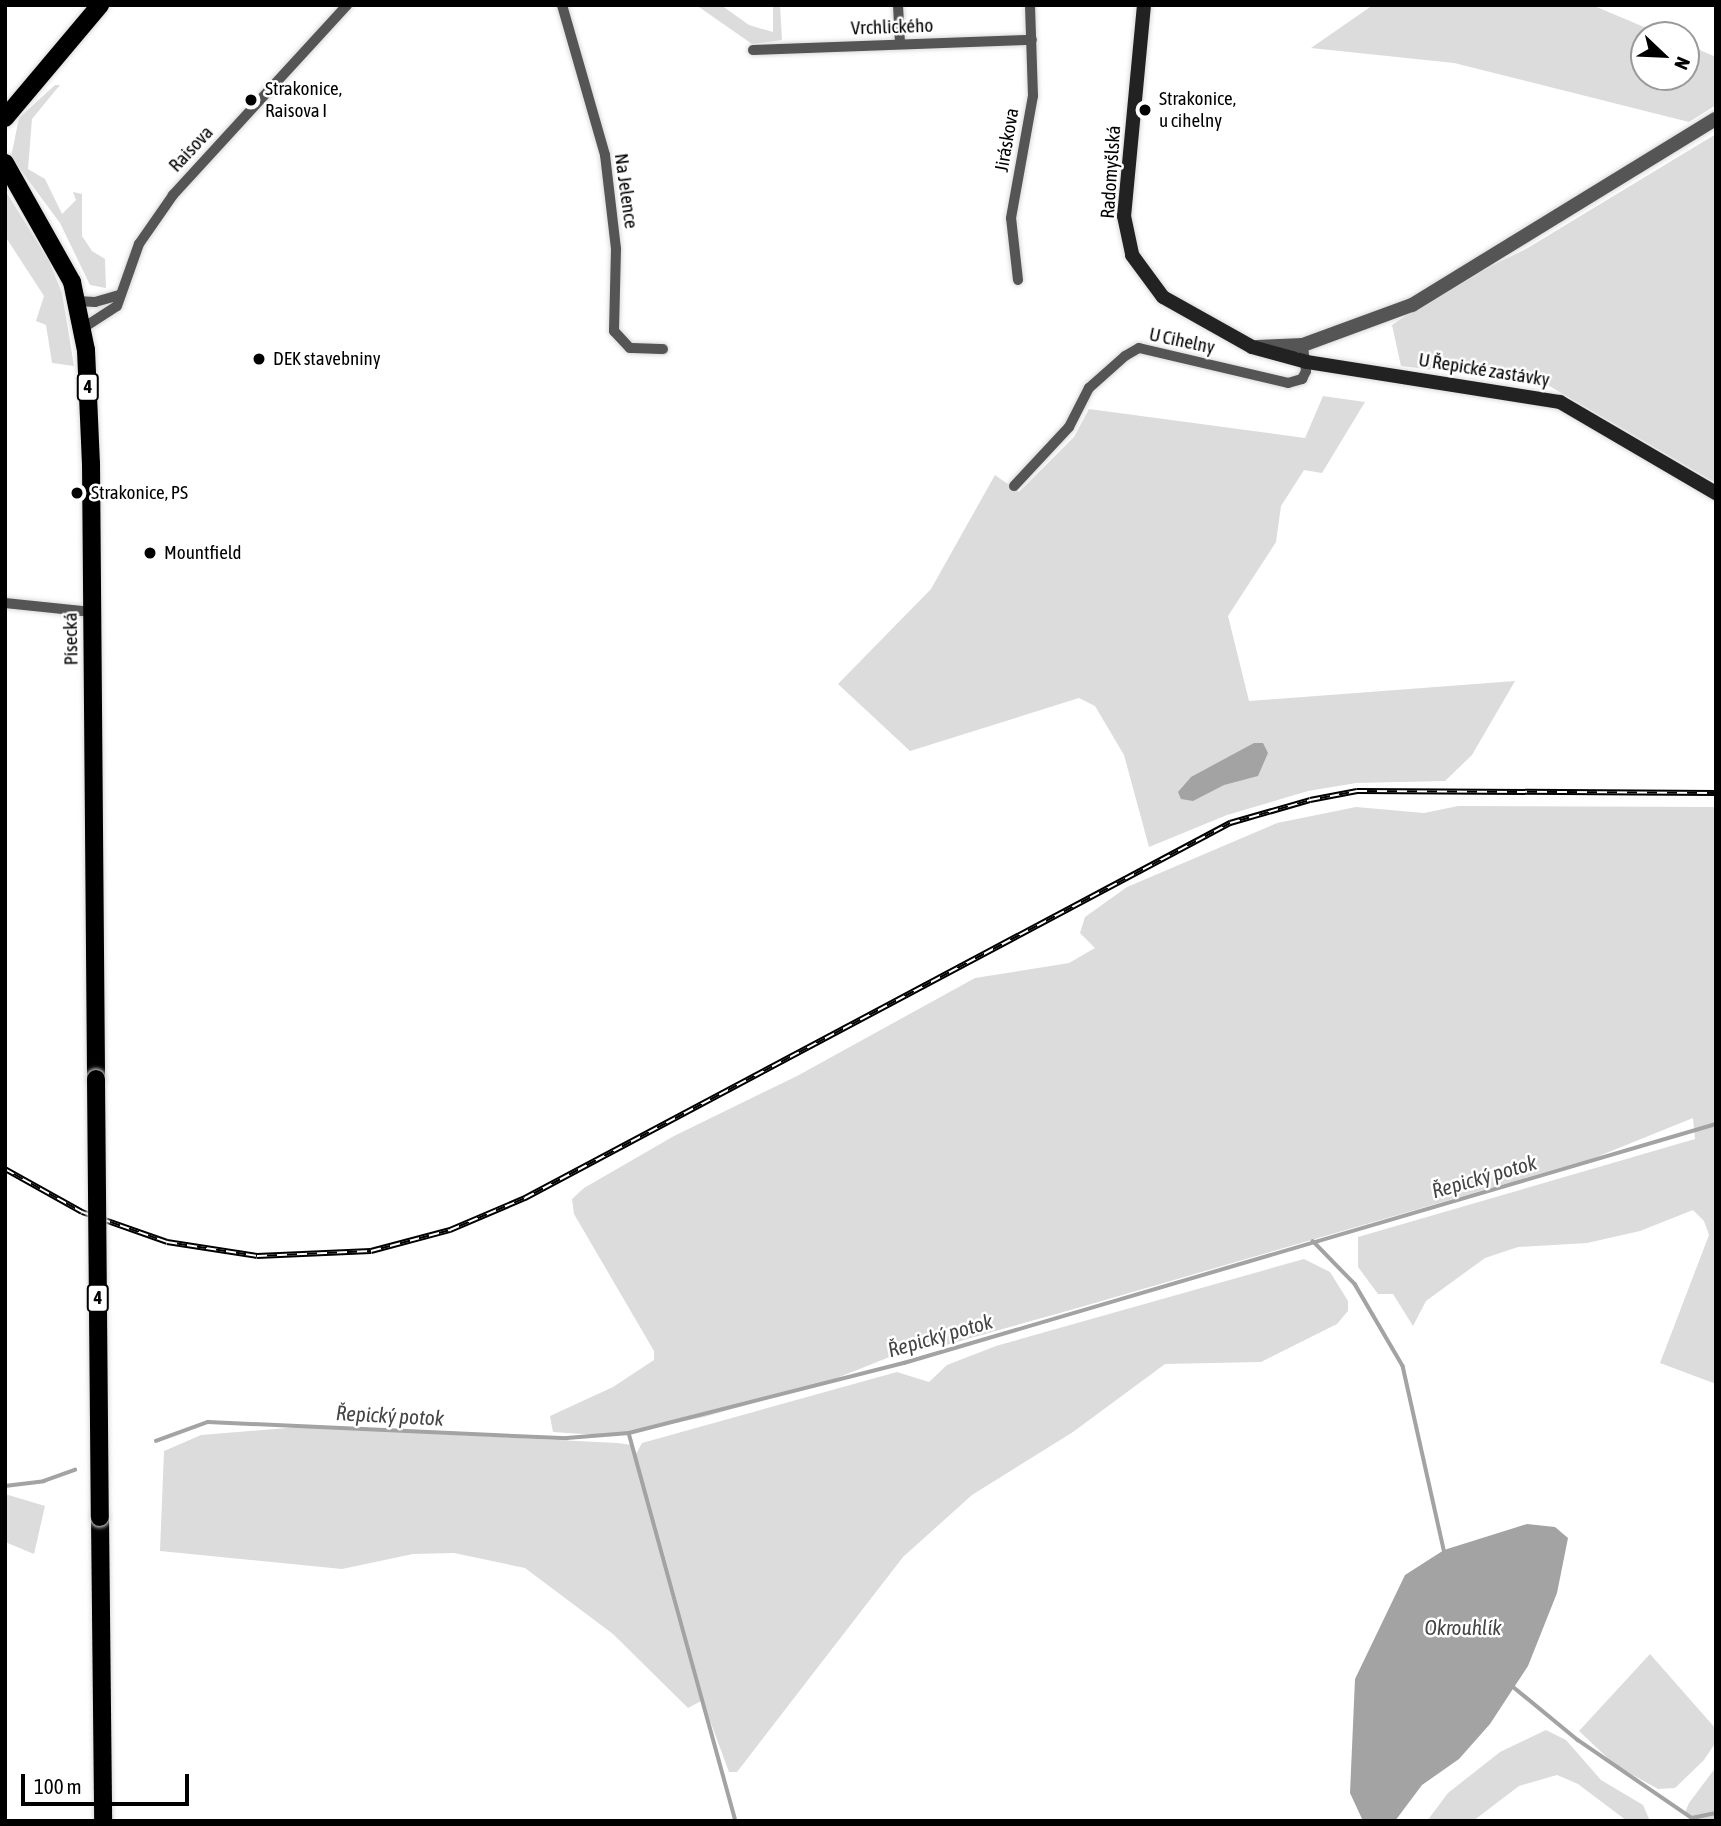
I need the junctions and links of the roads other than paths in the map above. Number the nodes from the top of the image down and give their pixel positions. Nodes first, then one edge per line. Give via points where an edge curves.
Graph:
1 (100, 5) edge
2 (347, 5) edge
3 (562, 5) edge
4 (898, 5) edge
5 (1030, 5) edge
6 (1144, 5) edge
7 (1032, 40) junction
8 (900, 43) junction
9 (753, 50) dead end
10 (47, 69) junction
11 (5, 97) edge
12 (5, 118) edge
13 (1716, 119) edge
14 (5, 163) edge
15 (5, 181) edge
16 (34, 210) junction
17 (1018, 280) dead end
18 (120, 295) junction
19 (77, 301) junction
20 (83, 328) junction
21 (1303, 345) junction
22 (1252, 347) junction
23 (663, 349) dead end
24 (1307, 362) junction
25 (1014, 486) dead end
26 (1716, 493) edge
27 (5, 603) edge
28 (85, 611) junction
29 (103, 1821) edge

1 - 10 main road
2 - 18 street, Raisova via 153,219
3 - 23 street, Na Jelence via 605,155 616,249 614,331 630,348
4 - 8 street
5 - 7 street, Jiráskova
6 - 22 main road, Radomyšlská via 1124,216 1127,239 1140,270 1163,297
7 - 8 street, Vrchlického
7 - 17 street, Jiráskova via 1032,96 1011,218
8 - 9 street, Vrchlického
10 - 11 main road
10 - 12 main road
13 - 21 street via 1444,289
14 - 16 main road, Písecká / 4
15 - 16 main road, Písecká / 4
16 - 19 main road, Písecká / 4 via 60,256
18 - 19 street
18 - 20 street, Raisova via 109,314
19 - 20 main road, Písecká / 4
20 - 28 main road, Písecká / 4 via 90,421
21 - 22 street
21 - 24 street
22 - 24 main road, Radomyšlská
24 - 25 street, U Cihelny via 1302,379 1288,383 1139,348 1089,388 1069,427
24 - 26 main road, U Řepické zastávky via 1560,402
27 - 28 street, Písecká
28 - 29 main road, Písecká / 4, bridge via 96,1079

